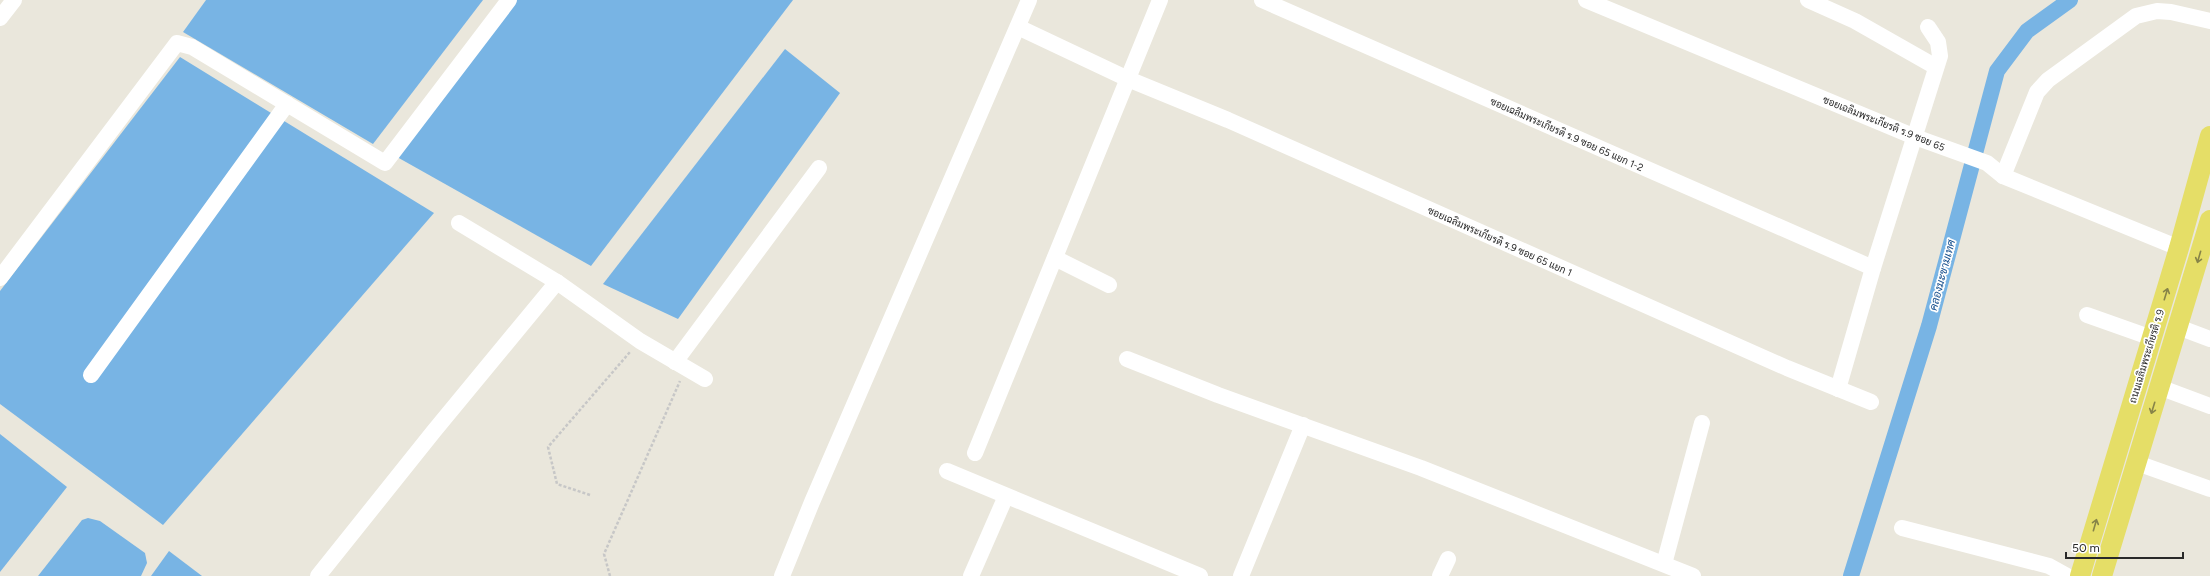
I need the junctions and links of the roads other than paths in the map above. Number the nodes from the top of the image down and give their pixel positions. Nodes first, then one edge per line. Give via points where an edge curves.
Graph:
1 (14, 0) edge
2 (509, 0) edge
3 (1029, 0) edge
4 (1160, 0) edge
5 (1262, 0) edge
6 (1586, 0) edge
7 (1808, 0) edge
8 (0, 18) edge
9 (2210, 20) edge
10 (1018, 27) junction
11 (1928, 27) dead end
12 (1936, 66) junction
13 (1128, 79) junction
14 (287, 104) junction
15 (2210, 136) edge
16 (1915, 137) junction
17 (819, 168) dead end
18 (2002, 176) junction
19 (2205, 177) edge
20 (2201, 202) edge
21 (2210, 220) edge
22 (459, 223) dead end
23 (2179, 248) junction
24 (1055, 258) junction
25 (1873, 268) junction
26 (0, 278) edge
27 (557, 282) junction
28 (1109, 285) dead end
29 (2087, 315) dead end
30 (2178, 327) junction
31 (2152, 338) junction
32 (2210, 340) edge
33 (1127, 359) dead end
34 (681, 365) junction
35 (90, 375) dead end
36 (705, 379) dead end
37 (2159, 387) junction
38 (1838, 389) junction
39 (1871, 402) dead end
40 (2210, 406) edge
41 (1702, 423) dead end
42 (1303, 425) junction
43 (975, 453) dead end
44 (2137, 463) junction
45 (947, 471) dead end
46 (2210, 489) edge
47 (1006, 496) junction
48 (1902, 528) dead end
49 (1448, 559) dead end
50 (1664, 564) junction
51 (318, 576) edge
52 (782, 576) edge
53 (971, 576) edge
54 (1200, 576) edge
55 (1241, 576) edge
56 (1440, 576) edge
57 (1693, 576) edge
58 (2067, 576) edge
59 (2080, 576) edge
60 (2102, 576) edge

1 - 8 street
2 - 14 street via 385,163
3 - 10 street
4 - 13 street
5 - 25 street, ซอยเฉลิมพระเกียรติ ร.9 ซอย 65 แยก 1-2
6 - 16 street, ซอยเฉลิมพระเกียรติ ร.9 ซอย 65
7 - 12 street via 1855,21
9 - 18 street via 2172,12 2136,16 2048,80 2037,92
10 - 13 street, ซอยเฉลิมพระเกียรติ ร.9 ซอย 65 แยก 1
10 - 52 street via 821,480
11 - 12 street via 1940,49
12 - 16 street
13 - 24 street
13 - 38 street, ซอยเฉลิมพระเกียรติ ร.9 ซอย 65 แยก 1 via 1228,120
14 - 26 street via 192,47 177,43
14 - 35 street
15 - 19 main road, ถนนเฉลิมพระเกียรติ ร.9
16 - 18 street, ซอยเฉลิมพระเกียรติ ร.9 ซอย 65 via 1986,163
16 - 25 street
17 - 34 street
18 - 23 street, ซอยเฉลิมพระเกียรติ ร.9 ซอย 65
19 - 20 main road, ถนนเฉลิมพระเกียรติ ร.9
20 - 23 main road, ถนนเฉลิมพระเกียรติ ร.9
21 -> 30 main road
22 - 27 street
31 -> 23 main road, ถนนเฉลิมพระเกียรติ ร.9
24 - 28 street
24 - 43 street
25 - 38 street
27 - 34 street via 640,341
27 - 51 street
29 - 31 street
30 - 32 street
30 - 37 main road
59 -> 31 main road, ถนนเฉลิมพระเกียรติ ร.9
33 - 42 street
34 - 36 street
37 - 40 street
37 -> 44 main road
38 - 39 street, ซอยเฉลิมพระเกียรติ ร.9 ซอย 65 แยก 1
41 - 50 street
42 - 50 street via 1421,468
42 - 55 street
44 - 46 street
44 - 60 main road
45 - 47 street
47 - 53 street
47 - 54 street
48 - 58 street via 2048,566
49 - 56 street
50 - 57 street

